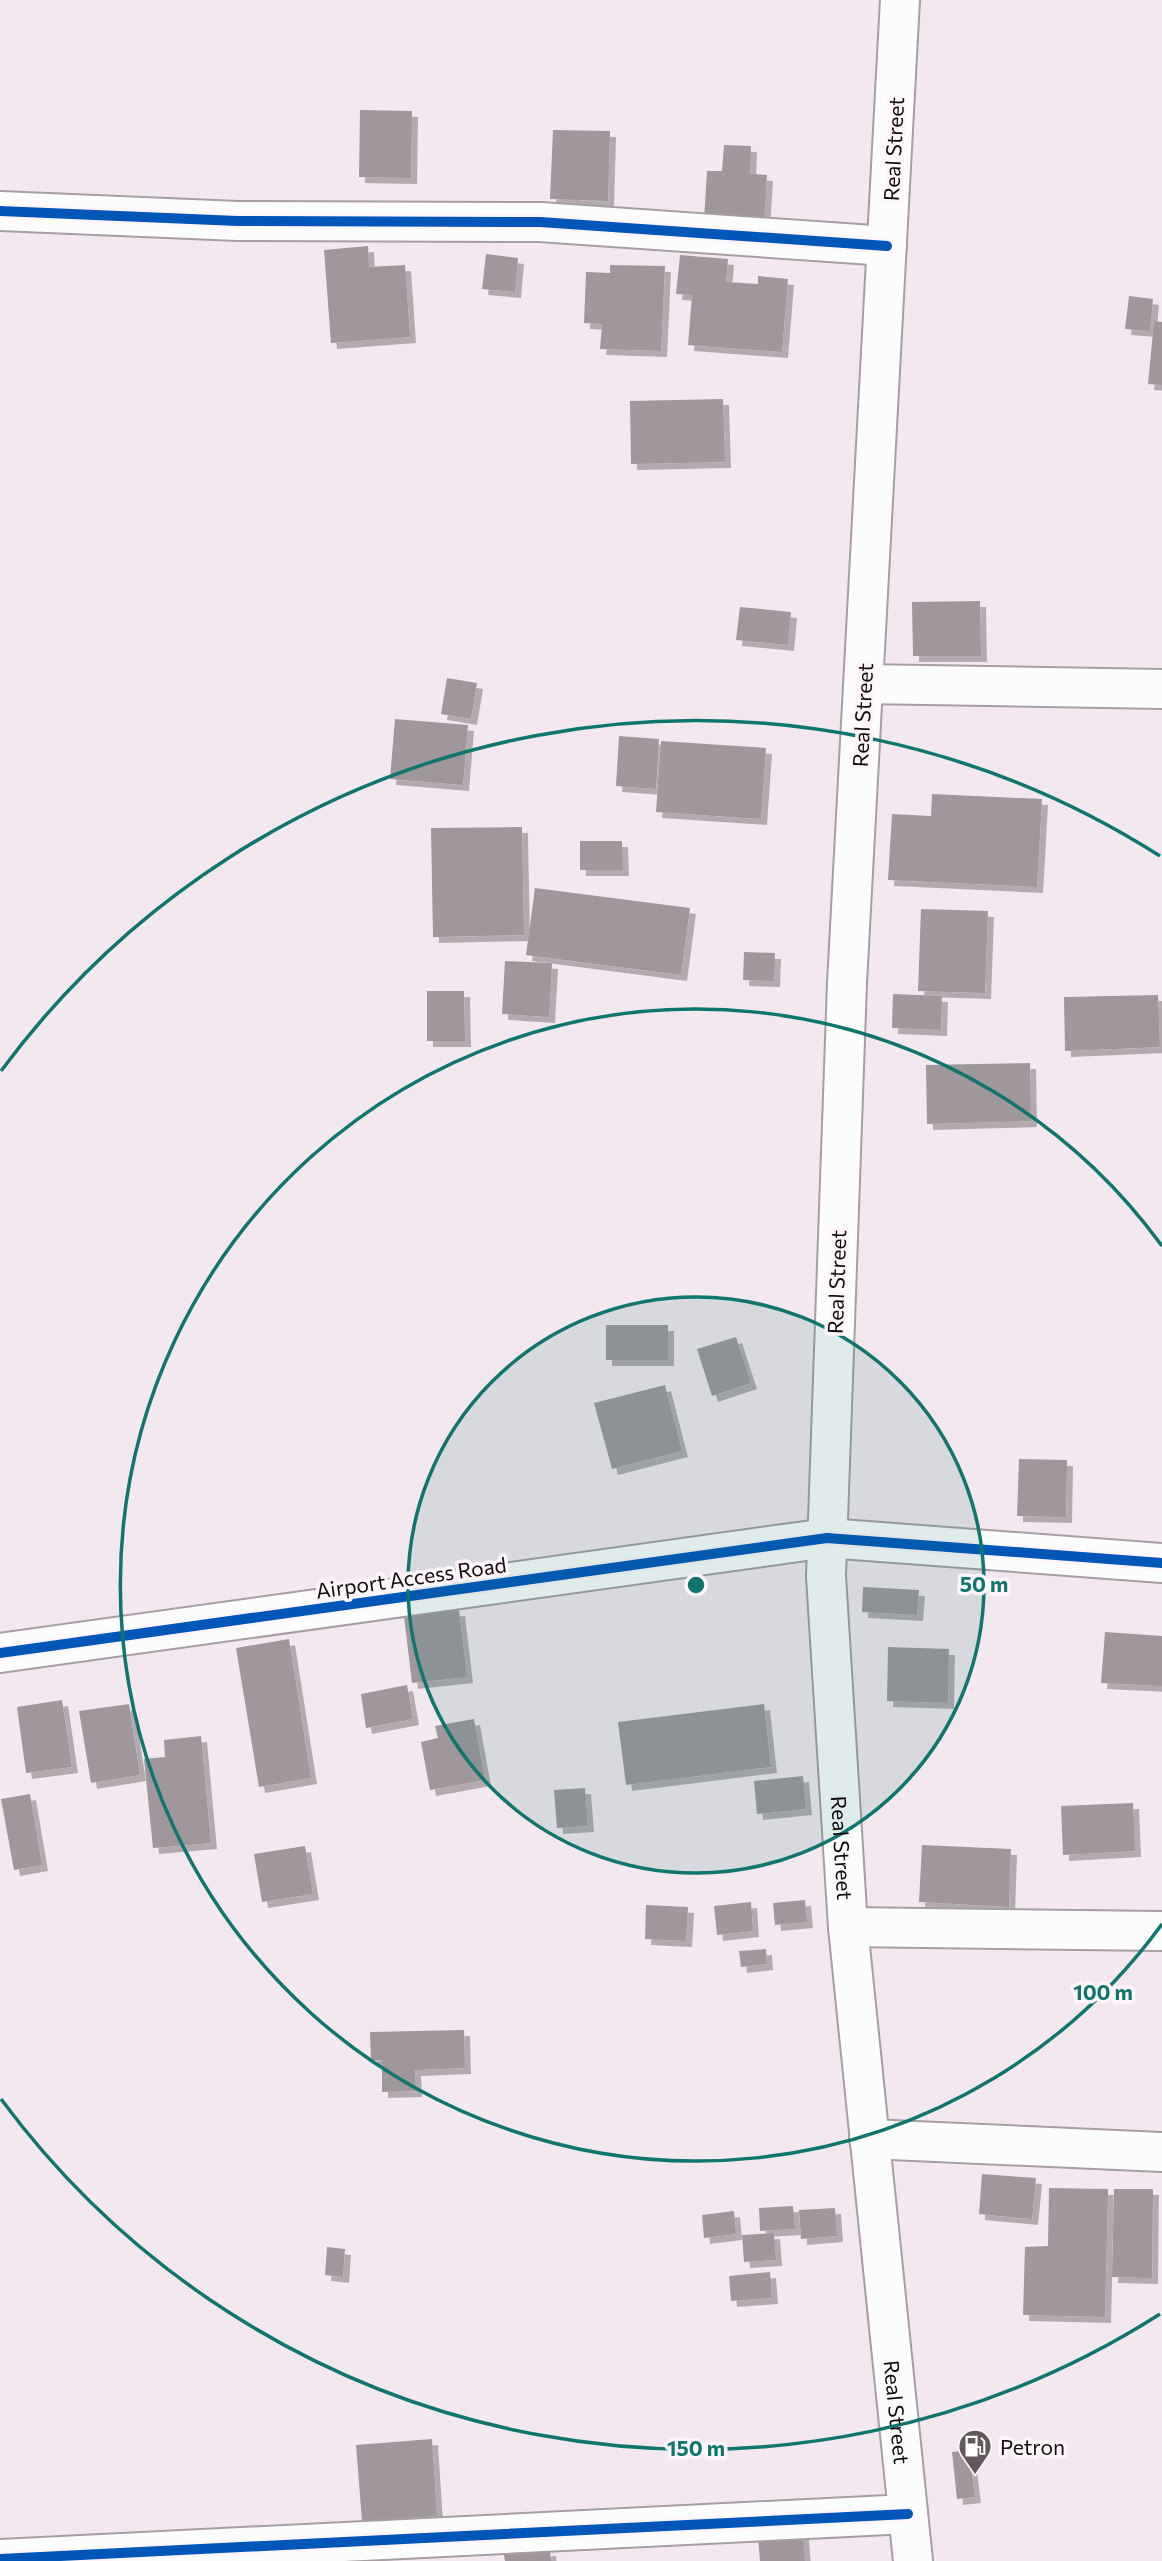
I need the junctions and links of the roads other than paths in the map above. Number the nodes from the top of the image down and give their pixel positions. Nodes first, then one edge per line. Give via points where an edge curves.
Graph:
1 (901, 0) edge
2 (0, 211) edge
3 (887, 246) junction
4 (864, 684) junction
5 (1162, 689) edge
6 (827, 1538) junction
7 (1162, 1563) edge
8 (0, 1653) edge
9 (848, 1927) junction
10 (1162, 1931) edge
11 (869, 2139) junction
12 (1162, 2152) edge
13 (908, 2514) junction
14 (0, 2559) edge
15 (913, 2561) edge

1 - 3 street, Real Street
2 - 3 street via 238,221 540,222
3 - 4 street, Real Street
4 - 5 street
4 - 6 street, Real Street via 846,983
6 - 7 street, Airport Access Road
6 - 8 street, Airport Access Road
6 - 9 street, Real Street
9 - 10 street
9 - 11 street, Real Street
11 - 12 street
11 - 13 street, Real Street
13 - 14 street
13 - 15 street, Real Street

